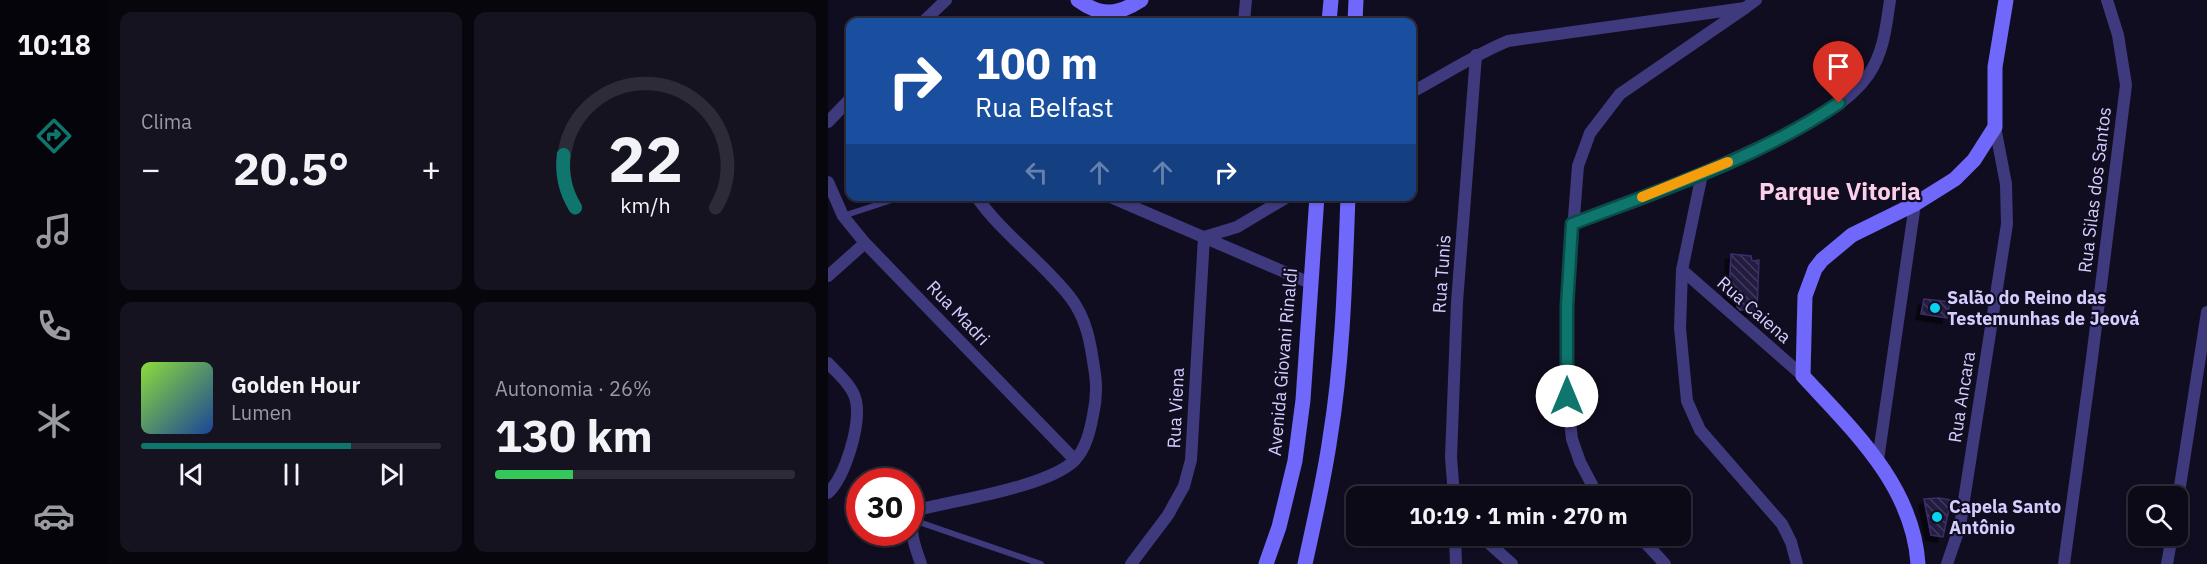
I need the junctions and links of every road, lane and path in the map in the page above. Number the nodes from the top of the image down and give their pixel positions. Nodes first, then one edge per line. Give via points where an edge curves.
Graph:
1 (946, 0) edge
2 (1078, 0) edge
3 (1141, 0) edge
4 (1246, 0) edge
5 (1331, 0) edge
6 (1356, 0) edge
7 (1756, 0) edge
8 (1890, 0) edge
9 (2006, 0) edge
10 (2107, 0) edge
11 (1745, 8) junction
12 (927, 18) edge
13 (1244, 18) edge
14 (1329, 18) edge
15 (1355, 18) edge
16 (1476, 55) junction
17 (1416, 90) edge
18 (846, 103) edge
19 (828, 122) edge
20 (1995, 127) junction
21 (1702, 174) junction
22 (828, 182) edge
23 (889, 201) edge
24 (981, 201) edge
25 (1120, 201) edge
26 (1280, 201) edge
27 (1317, 201) edge
28 (1348, 201) edge
29 (1915, 204) junction
30 (843, 216) junction
31 (1572, 224) junction
32 (1204, 237) junction
33 (865, 243) junction
34 (1682, 270) junction
35 (828, 276) edge
36 (1310, 283) junction
37 (2207, 312) edge
38 (828, 363) edge
39 (1803, 376) junction
40 (1075, 460) junction
41 (1878, 460) junction
42 (1453, 486) edge
43 (1593, 486) edge
44 (2180, 486) edge
45 (828, 493) edge
46 (924, 509) edge
47 (924, 524) edge
48 (916, 546) edge
49 (1455, 546) edge
50 (1492, 546) edge
51 (1648, 546) edge
52 (2170, 546) edge
53 (921, 564) edge
54 (1041, 564) edge
55 (1131, 564) edge
56 (1266, 564) edge
57 (1305, 564) edge
58 (1456, 564) edge
59 (1512, 564) edge
60 (1665, 564) edge
61 (1797, 564) edge
62 (1918, 564) edge
63 (1947, 564) edge
64 (2064, 564) edge
65 (2167, 564) edge

1 - 12 street
2 - 3 street via 1106,13 1123,11
4 - 13 street
5 - 14 street
6 - 15 street
7 - 11 street
8 - 21 street via 1879,57 1853,93 1810,122
9 - 20 street via 1995,67
10 - 64 street, Rua Silas dos Santos via 2118,35 2126,85
11 - 16 street via 1508,41
11 - 31 street via 1620,94 1590,132 1578,166
16 - 17 street
16 - 42 street, Rua Tunis via 1457,302
18 - 19 street
20 - 29 street via 1974,160 1954,179
20 - 63 street, Rua Ancara via 2006,184 2007,224 1960,526
21 - 31 street
21 - 34 street
22 - 30 street, Rua Madri
23 - 30 lane
24 - 40 street via 1071,298 1089,333 1095,402 1090,431
25 - 32 street
26 - 32 street via 1236,227
27 - 36 street, Avenida Giovani Rinaldi
28 - 57 street via 1336,389
29 - 39 street via 1852,235 1815,269 1805,296
29 - 41 street
30 - 33 street, Rua Madri
31 - 43 street via 1567,396 1572,439
32 - 36 street
32 - 55 street, Rua Viena via 1191,460 1184,486 1168,515
33 - 35 street
33 - 40 street, Rua Madri
34 - 39 street, Rua Caiena
34 - 61 street via 1680,328 1687,401 1700,430 1782,524
36 - 56 street, Avenida Giovani Rinaldi via 1295,461
37 - 44 street
38 - 45 street via 849,386 856,401 848,458
39 - 41 street
40 - 46 street via 1035,481
41 - 62 street via 1904,504 1917,546
47 - 54 lane
48 - 53 street
49 - 58 street
50 - 59 street
51 - 60 street
52 - 65 street

